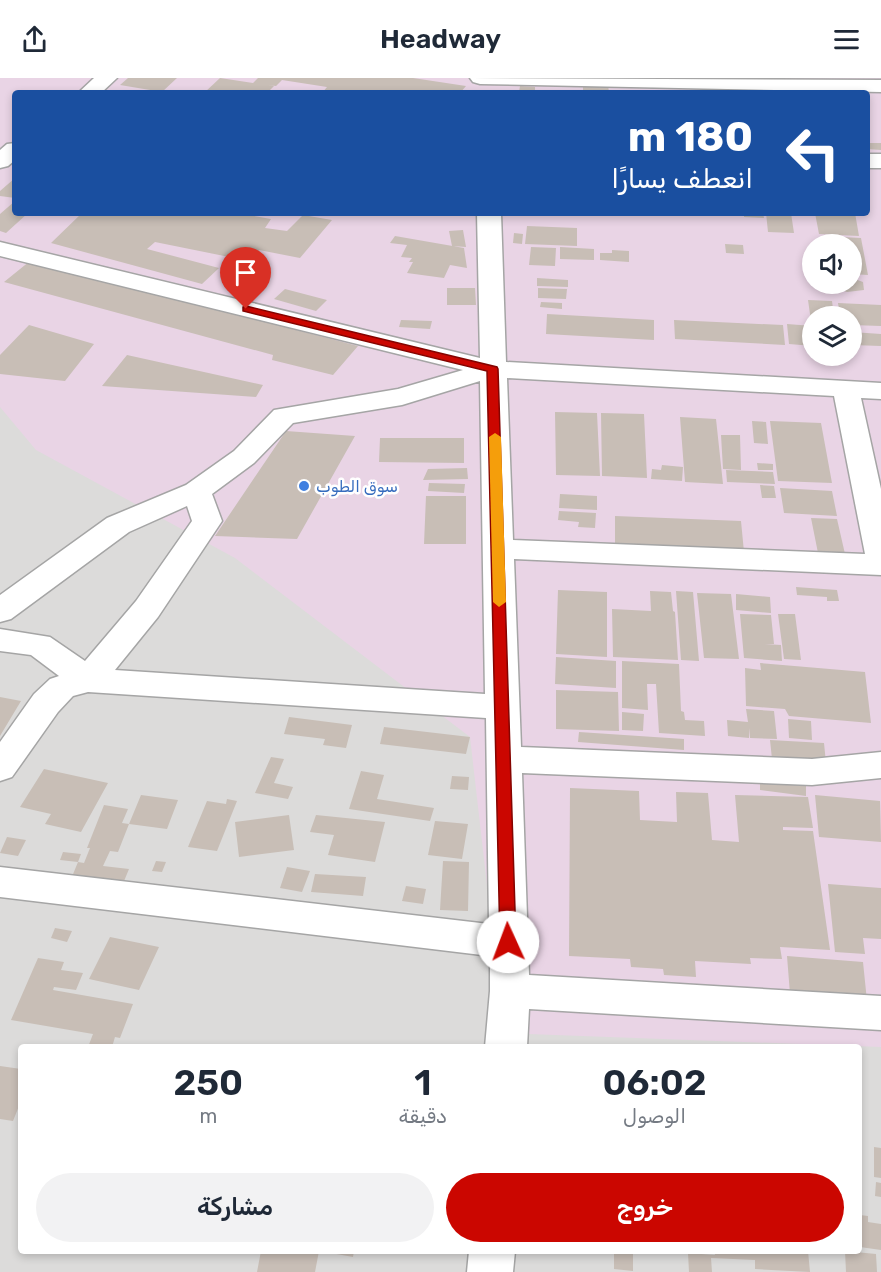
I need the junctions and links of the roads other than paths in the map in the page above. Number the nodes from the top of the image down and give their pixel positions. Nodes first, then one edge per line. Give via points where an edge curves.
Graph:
1 (107, 78) edge
2 (484, 82) edge
3 (801, 85) edge
4 (881, 86) edge
5 (92, 90) edge
6 (12, 151) edge
7 (0, 161) edge
8 (489, 216) edge
9 (0, 249) edge
10 (493, 369) junction
11 (846, 389) junction
12 (881, 391) edge
13 (196, 491) junction
14 (498, 549) junction
15 (881, 559) edge
16 (881, 565) edge
17 (0, 611) edge
18 (0, 640) edge
19 (88, 680) junction
20 (502, 707) junction
21 (503, 759) junction
22 (881, 765) edge
23 (0, 768) edge
24 (0, 882) edge
25 (508, 942) junction
26 (510, 991) junction
27 (881, 1013) edge
28 (506, 1044) edge
29 (492, 1254) edge
30 (490, 1272) edge

1 - 5 street
2 - 3 street
3 - 4 street
6 - 7 street
8 - 10 street
9 - 10 street
10 - 11 street
10 - 13 street via 402,398 284,416 244,457
10 - 14 street
11 - 12 street
11 - 15 street
13 - 17 street via 118,525
13 - 19 street via 207,521 147,609
14 - 16 street
14 - 20 street
18 - 19 street via 39,645
19 - 20 street
19 - 23 street via 62,687 46,703
20 - 21 street
21 - 22 street via 812,772
21 - 25 street
24 - 25 street
25 - 26 street
26 - 27 street
26 - 28 street
29 - 30 street

